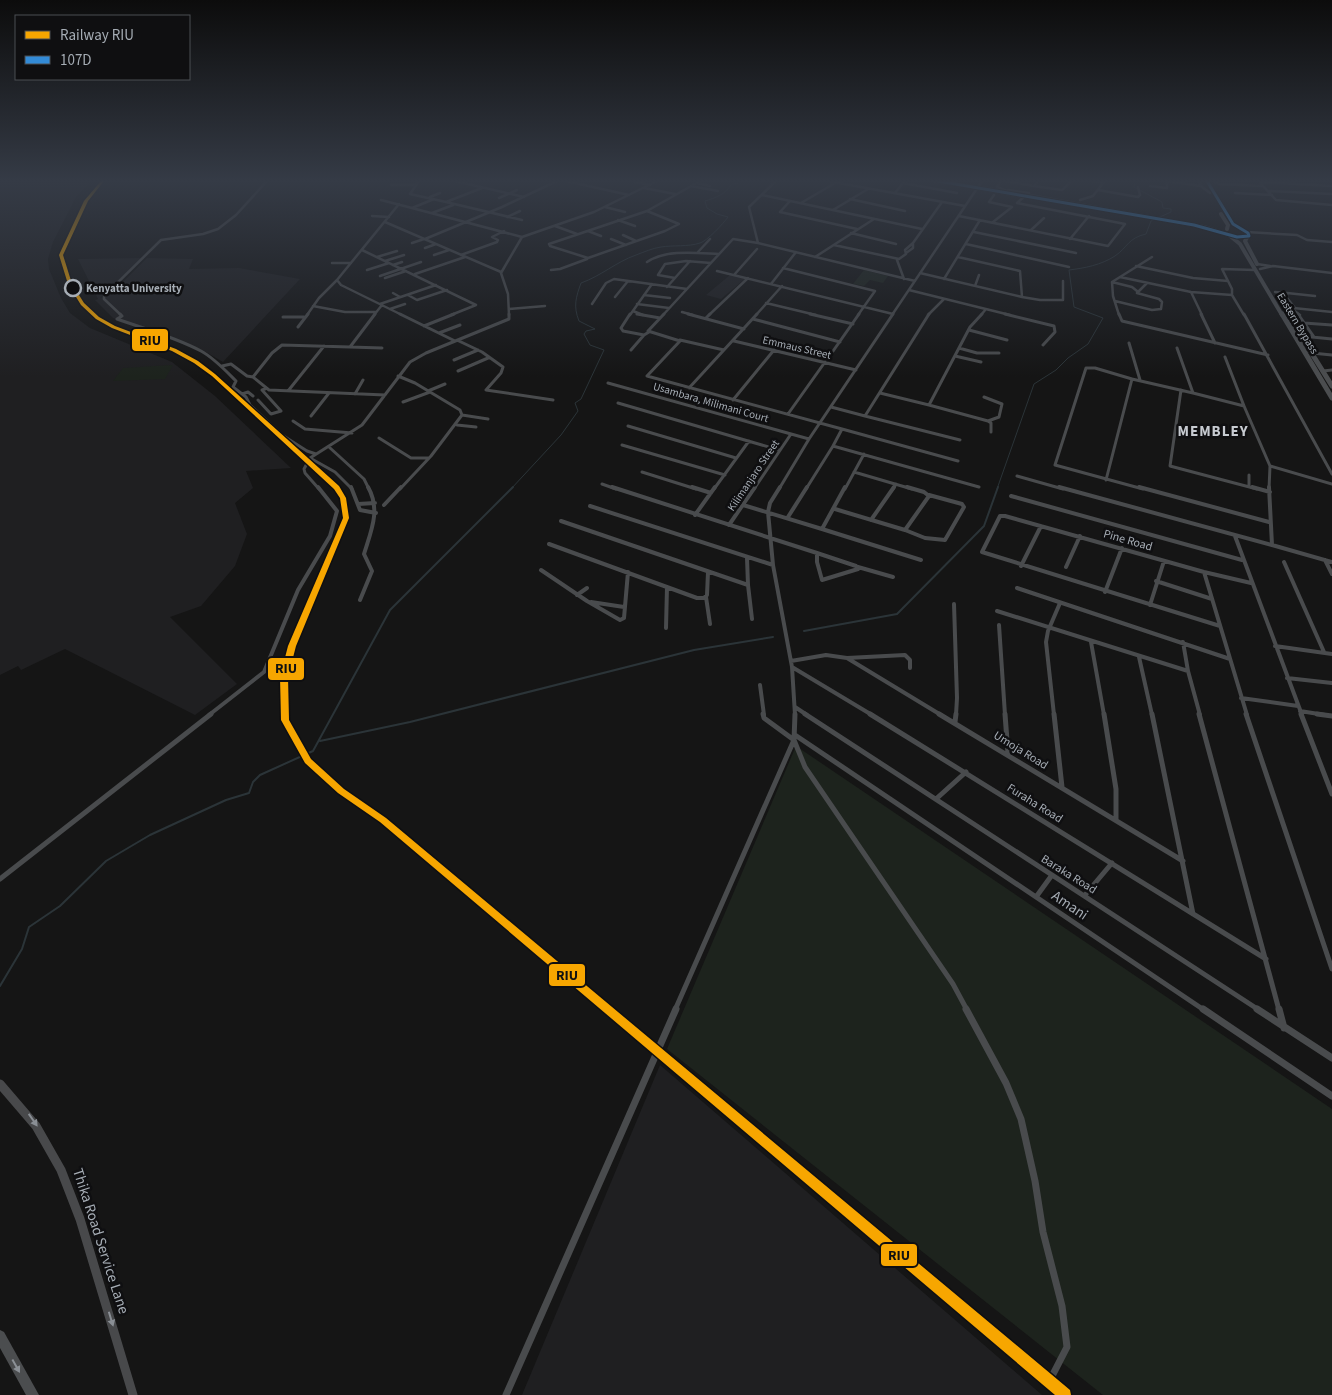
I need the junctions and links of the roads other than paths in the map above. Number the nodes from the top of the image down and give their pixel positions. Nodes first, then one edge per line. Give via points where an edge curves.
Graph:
1 (155, 246) edge
2 (365, 246) edge
3 (430, 246) edge
4 (441, 246) edge
5 (485, 246) edge
6 (517, 246) edge
7 (551, 246) edge
8 (623, 246) edge
9 (703, 246) edge
10 (727, 246) edge
11 (774, 246) edge
12 (832, 246) edge
13 (839, 246) edge
14 (914, 246) edge
15 (938, 246) edge
16 (965, 246) edge
17 (975, 246) edge
18 (1042, 246) edge
19 (1242, 246) edge
20 (1247, 246) edge
21 (425, 248) dead end
22 (757, 249) dead end
23 (362, 250) junction
24 (449, 250) junction
25 (397, 251) dead end
26 (698, 252) junction
27 (796, 252) junction
28 (1076, 253) dead end
29 (719, 254) junction
30 (404, 255) dead end
31 (434, 255) dead end
32 (460, 255) junction
33 (378, 257) junction
34 (465, 257) junction
35 (815, 257) junction
36 (958, 257) junction
37 (1152, 257) dead end
38 (588, 258) junction
39 (897, 260) junction
40 (385, 261) junction
41 (690, 261) junction
42 (332, 262) dead end
43 (402, 262) dead end
44 (421, 262) dead end
45 (647, 262) dead end
46 (351, 263) junction
47 (389, 263) junction
48 (711, 263) junction
49 (1257, 264) junction
50 (394, 265) junction
51 (1136, 266) junction
52 (1270, 266) junction
53 (1069, 267) dead end
54 (783, 268) junction
55 (401, 269) junction
56 (367, 270) dead end
57 (552, 270) dead end
58 (1258, 270) junction
59 (406, 271) junction
60 (717, 271) dead end
61 (501, 272) junction
62 (920, 273) junction
63 (1332, 273) edge
64 (414, 274) junction
65 (734, 275) junction
66 (979, 275) dead end
67 (380, 276) dead end
68 (1120, 277) junction
69 (385, 278) dead end
70 (675, 278) junction
71 (748, 278) junction
72 (904, 279) junction
73 (944, 279) junction
74 (336, 280) junction
75 (628, 281) junction
76 (915, 281) junction
77 (1063, 281) dead end
78 (1228, 281) junction
79 (1112, 282) junction
80 (1147, 283) junction
81 (652, 284) junction
82 (771, 284) junction
83 (436, 285) junction
84 (782, 286) junction
85 (975, 286) junction
86 (667, 287) junction
87 (687, 289) junction
88 (447, 290) junction
89 (909, 290) junction
90 (1137, 291) junction
91 (1191, 292) junction
92 (1275, 292) junction
93 (392, 293) dead end
94 (1287, 293) junction
95 (408, 295) junction
96 (644, 295) junction
97 (1232, 295) junction
98 (1315, 296) dead end
99 (400, 297) junction
100 (615, 297) dead end
101 (1022, 297) junction
102 (670, 298) dead end
103 (944, 298) junction
104 (1115, 301) junction
105 (766, 303) junction
106 (381, 304) junction
107 (405, 304) dead end
108 (592, 304) dead end
109 (637, 304) junction
110 (313, 306) junction
111 (545, 306) dead end
112 (865, 307) junction
113 (1284, 307) junction
114 (669, 308) junction
115 (1293, 308) junction
116 (390, 309) junction
117 (509, 309) junction
118 (986, 309) junction
119 (633, 311) junction
120 (1330, 311) edge
121 (376, 312) junction
122 (682, 312) dead end
123 (893, 314) junction
124 (1332, 316) edge
125 (283, 317) dead end
126 (304, 317) junction
127 (660, 318) junction
128 (706, 318) junction
129 (753, 319) junction
130 (1292, 322) junction
131 (1304, 323) junction
132 (853, 324) junction
133 (460, 325) dead end
134 (1332, 325) edge
135 (424, 326) junction
136 (298, 327) dead end
137 (744, 329) junction
138 (969, 330) junction
139 (648, 332) junction
140 (439, 333) junction
141 (644, 334) junction
142 (1302, 336) junction
143 (1314, 337) junction
144 (1332, 339) edge
145 (680, 340) junction
146 (1007, 340) dead end
147 (457, 341) junction
148 (734, 341) junction
149 (840, 342) junction
150 (1129, 343) dead end
151 (1215, 343) junction
152 (1043, 345) dead end
153 (324, 346) junction
154 (350, 347) junction
155 (382, 348) dead end
156 (959, 348) junction
157 (1177, 348) dead end
158 (478, 350) junction
159 (631, 350) dead end
160 (724, 350) junction
161 (774, 350) junction
162 (999, 353) dead end
163 (1312, 353) junction
164 (831, 354) dead end
165 (1268, 355) junction
166 (1332, 355) edge
167 (955, 356) junction
168 (1225, 357) dead end
169 (488, 358) junction
170 (454, 360) dead end
171 (825, 362) junction
172 (981, 362) dead end
173 (222, 366) junction
174 (856, 370) junction
175 (1332, 370) edge
176 (458, 371) dead end
177 (1323, 371) junction
178 (398, 376) junction
179 (253, 377) junction
180 (1132, 379) junction
181 (363, 380) dead end
182 (1140, 380) junction
183 (608, 383) dead end
184 (445, 384) dead end
185 (1332, 386) edge
186 (689, 388) junction
187 (266, 389) junction
188 (1181, 390) junction
189 (288, 391) junction
190 (429, 392) junction
191 (1193, 392) junction
192 (329, 393) junction
193 (880, 393) junction
194 (242, 394) junction
195 (355, 394) junction
196 (253, 396) dead end
197 (385, 396) junction
198 (984, 397) dead end
199 (1332, 398) edge
200 (258, 400) dead end
201 (553, 400) dead end
202 (733, 400) junction
203 (403, 402) dead end
204 (618, 403) dead end
205 (929, 405) junction
206 (1244, 406) junction
207 (831, 407) junction
208 (788, 414) junction
209 (312, 416) dead end
210 (462, 416) junction
211 (865, 416) junction
212 (488, 419) dead end
213 (293, 421) dead end
214 (988, 421) junction
215 (820, 423) junction
216 (457, 424) junction
217 (628, 426) dead end
218 (476, 427) dead end
219 (842, 429) junction
220 (991, 432) dead end
221 (352, 433) junction
222 (791, 434) junction
223 (379, 438) dead end
224 (809, 439) junction
225 (960, 440) dead end
226 (749, 441) junction
227 (622, 445) dead end
228 (834, 446) junction
229 (329, 447) junction
230 (779, 450) junction
231 (316, 454) junction
232 (864, 454) junction
233 (310, 458) junction
234 (428, 458) junction
235 (736, 458) junction
236 (958, 462) dead end
237 (1270, 466) junction
238 (642, 472) dead end
239 (854, 472) junction
240 (1332, 474) edge
241 (724, 475) junction
242 (1249, 475) dead end
243 (1017, 476) dead end
244 (1106, 480) junction
245 (602, 484) dead end
246 (896, 484) junction
247 (1332, 484) edge
248 (1249, 486) junction
249 (979, 487) dead end
250 (1270, 492) junction
251 (711, 493) junction
252 (929, 495) junction
253 (1011, 496) dead end
254 (375, 502) junction
255 (358, 504) junction
256 (384, 505) dead end
257 (743, 505) junction
258 (590, 506) dead end
259 (835, 509) junction
260 (768, 512) junction
261 (376, 513) junction
262 (695, 515) junction
263 (788, 517) junction
264 (871, 520) junction
265 (561, 521) dead end
266 (1269, 522) junction
267 (729, 525) junction
268 (1040, 526) junction
269 (822, 529) junction
270 (905, 530) junction
271 (1080, 536) junction
272 (1235, 536) junction
273 (770, 537) junction
274 (548, 544) dead end
275 (1272, 545) junction
276 (1122, 548) junction
277 (817, 553) junction
278 (747, 558) junction
279 (921, 560) dead end
280 (1242, 560) junction
281 (1326, 560) junction
282 (1164, 561) junction
283 (1284, 562) dead end
284 (1332, 562) edge
285 (773, 565) junction
286 (1021, 566) junction
287 (1066, 566) dead end
288 (858, 567) junction
289 (541, 570) dead end
290 (628, 572) junction
291 (708, 572) junction
292 (1204, 572) junction
293 (1332, 574) edge
294 (893, 577) dead end
295 (1156, 581) junction
296 (1250, 583) junction
297 (748, 585) junction
298 (667, 587) junction
299 (587, 588) dead end
300 (1017, 588) dead end
301 (1105, 592) junction
302 (577, 595) junction
303 (706, 597) junction
304 (1212, 599) junction
305 (360, 600) dead end
306 (587, 601) junction
307 (1060, 603) junction
308 (954, 604) dead end
309 (1150, 605) junction
310 (624, 606) junction
311 (997, 612) dead end
312 (752, 619) dead end
313 (710, 624) dead end
314 (999, 625) dead end
315 (1220, 626) junction
316 (666, 628) dead end
317 (1047, 628) junction
318 (1091, 642) junction
319 (1183, 642) junction
320 (1276, 646) junction
321 (1324, 652) junction
322 (1332, 654) edge
323 (1139, 657) junction
324 (847, 658) junction
325 (1230, 659) junction
326 (791, 661) junction
327 (792, 667) junction
328 (910, 668) dead end
329 (1188, 671) junction
330 (1287, 678) junction
331 (1332, 683) edge
332 (760, 685) dead end
333 (1241, 698) junction
334 (1298, 706) junction
335 (795, 707) junction
336 (1300, 711) junction
337 (1332, 716) edge
338 (955, 722) junction
339 (794, 737) junction
340 (1008, 754) junction
341 (966, 772) junction
342 (1062, 788) junction
343 (1332, 794) edge
344 (936, 799) junction
345 (1116, 820) junction
346 (1183, 861) junction
347 (1112, 863) junction
348 (1052, 876) junction
349 (0, 879) edge
350 (1085, 895) junction
351 (1036, 897) junction
352 (1193, 914) junction
353 (1266, 959) junction
354 (1332, 969) edge
355 (1284, 1028) junction
356 (1332, 1058) edge
357 (0, 1084) edge
358 (1332, 1096) edge
359 (0, 1336) edge
360 (1049, 1382) dead end
361 (33, 1395) edge
362 (133, 1395) edge
363 (506, 1395) edge

1 - 173 street via 104,299 122,316 118,318 195,348
2 - 23 street
3 - 21 street
4 - 24 street
5 - 32 street
6 - 61 street
7 - 38 street
8 - 38 street
9 - 26 street
10 - 29 street
11 - 27 street
12 - 35 street
13 - 39 street
14 - 39 street
15 - 62 street
16 - 36 street
17 - 53 street
18 - 28 street
19 - 58 main road, Eastern Bypass
20 - 49 main road, Eastern Bypass
22 - 65 street
23 - 33 street
23 - 46 street
24 - 31 street
24 - 32 street
25 - 33 street
26 - 29 street
26 - 45 street via 653,257
27 - 35 street
27 - 54 street
29 - 48 street
30 - 40 street
32 - 34 street
33 - 40 street
34 - 61 street
34 - 64 street
35 - 72 street
36 - 73 street
36 - 101 street via 1020,272
37 - 51 street
38 - 57 street
39 - 72 street
40 - 47 street
41 - 48 street
41 - 70 street
41 - 70 street via 664,264 658,275
42 - 46 street
43 - 50 street
44 - 55 street
46 - 74 street
47 - 50 street
47 - 56 street
48 - 87 street
49 - 52 street
49 - 58 main road, Eastern Bypass
50 - 55 street
51 - 68 street
51 - 78 street via 1193,278
52 - 58 street
52 - 63 street
54 - 82 street
54 - 112 street via 875,291
55 - 59 street
55 - 67 street
58 - 78 street via 1223,268
58 - 92 main road, Eastern Bypass
58 - 199 main road, Eastern Bypass
59 - 64 street
59 - 69 street
60 - 65 street
61 - 117 street
62 - 73 street
62 - 76 street
64 - 83 street
65 - 71 street
66 - 85 street
68 - 79 street
68 - 80 street
70 - 86 street
71 - 82 street
71 - 128 street
72 - 76 street
73 - 85 street
74 - 106 street
74 - 110 street
75 - 81 street
75 - 100 street
75 - 108 street via 608,281
76 - 89 street
77 - 101 street via 1063,300
78 - 97 street
79 - 90 street via 1132,286
79 - 104 street
80 - 90 street
80 - 91 street
81 - 86 street
81 - 96 street
82 - 84 street
83 - 88 street
83 - 95 street
84 - 105 street
84 - 112 street
85 - 101 street
86 - 87 street
87 - 114 street
88 - 95 street via 418,300
88 - 135 street via 476,305
89 - 103 street
89 - 123 street
90 - 104 street via 1160,299 1161,309 1152,310
91 - 97 street
91 - 151 street
92 - 94 street
92 - 113 main road, Eastern Bypass
93 - 99 street
94 - 98 street
94 - 115 street
95 - 99 street
96 - 102 street
96 - 109 street
97 - 165 street via 1238,300
99 - 106 street
103 - 118 street
103 - 193 street via 929,314
104 - 151 street via 1122,320
105 - 129 street
105 - 132 street
106 - 116 street
106 - 121 street
107 - 116 street
109 - 114 street
109 - 119 street
110 - 121 street via 345,312
110 - 126 street
111 - 117 street
112 - 123 street
112 - 132 street
113 - 115 street
113 - 130 main road, Eastern Bypass
114 - 127 street
115 - 120 street
115 - 131 street
116 - 135 street
117 - 147 street via 508,320
118 - 138 street
118 - 152 street via 1054,326 1055,332
119 - 127 street
119 - 141 street via 621,329
120 - 124 street
121 - 154 street
122 - 128 street
123 - 174 street
125 - 126 street
126 - 136 street
127 - 139 street
128 - 137 street
129 - 137 street
129 - 149 street
130 - 131 street
130 - 142 main road, Eastern Bypass
131 - 134 street
131 - 143 street
132 - 149 street
133 - 140 street
135 - 140 street
137 - 148 street
138 - 146 street
138 - 156 street
139 - 141 street
139 - 145 street
140 - 147 street
141 - 159 street
142 - 143 street
142 - 163 main road, Eastern Bypass
143 - 144 street
145 - 160 street
145 - 186 street via 648,376
147 - 158 street
147 - 178 street via 410,362
148 - 160 street
148 - 161 street, Emmaus Street
149 - 164 street
150 - 182 street
151 - 165 street
153 - 154 street
153 - 179 street via 279,346
153 - 189 street
154 - 155 street
156 - 162 street via 977,353
156 - 167 street
157 - 191 street
158 - 169 street
158 - 170 street
160 - 186 street
161 - 171 street, Emmaus Street
161 - 202 street
163 - 166 street
163 - 177 main road, Eastern Bypass
165 - 240 street
167 - 172 street
167 - 205 street
168 - 206 street
169 - 176 street
169 - 201 street via 503,369 486,390
171 - 174 street, Emmaus Street
171 - 208 street
173 - 179 street via 231,364 248,377
173 - 194 street via 236,382 233,388
174 - 207 street
175 - 177 street
177 - 185 main road, Eastern Bypass
178 - 190 street
178 - 197 street
179 - 187 street
180 - 182 street
180 - 244 street
180 - 244 street via 1086,368 1054,465
181 - 195 street
182 - 188 street
183 - 222 street, Usambara, Milimani Court
184 - 190 street
186 - 202 street
187 - 189 street
187 - 200 street via 262,390 264,394 281,411 272,414
188 - 191 street
188 - 248 street via 1170,466
189 - 192 street
190 - 203 street
190 - 210 street via 460,410
191 - 206 street
192 - 195 street
192 - 209 street
193 - 205 street
193 - 211 street
194 - 196 street via 248,392
194 - 231 street via 282,435
195 - 197 street
197 - 221 street via 362,426
198 - 214 street via 1002,404 999,417
202 - 208 street
204 - 226 street
205 - 214 street
206 - 237 street
207 - 211 street
207 - 215 street
208 - 215 street
210 - 212 street
210 - 216 street
211 - 225 street
213 - 221 street via 305,429
214 - 220 street
215 - 219 street
215 - 224 street
216 - 218 street
216 - 234 street
217 - 235 street
219 - 228 street
219 - 236 street
221 - 229 street
222 - 224 street, Usambara, Milimani Court
222 - 230 street, Kilimanjaro Street
223 - 234 street via 411,458
224 - 260 street via 773,497
226 - 230 street
226 - 235 street
227 - 241 street
228 - 232 street
228 - 263 street
229 - 231 street
229 - 254 street via 366,481
230 - 257 street, Kilimanjaro Street
231 - 233 street
232 - 239 street
232 - 249 street
233 - 255 street via 345,478
233 - 349 street via 305,473 327,496 336,512 336,519 330,536 298,590 264,672
234 - 256 street
235 - 241 street
237 - 247 street
237 - 250 street
238 - 251 street
239 - 246 street
239 - 259 street
241 - 251 street
242 - 248 street
243 - 272 street
244 - 266 street
245 - 262 street
246 - 252 street
246 - 264 street
248 - 250 street
250 - 266 street
251 - 262 street
252 - 270 street
252 - 270 street via 964,506 945,540 926,538
253 - 280 street
254 - 255 street
254 - 261 street
255 - 261 street via 363,512
257 - 260 street
257 - 267 street, Kilimanjaro Street
258 - 278 street
259 - 264 street
259 - 269 street
260 - 263 street
260 - 273 street
261 - 305 street via 364,554 372,571
262 - 267 street
263 - 269 street
264 - 270 street
265 - 291 street
266 - 275 street
267 - 273 street
268 - 271 street, Pine Road
268 - 286 street
268 - 286 street, Pine Road via 1000,516 982,552
269 - 279 street
271 - 276 street, Pine Road
271 - 287 street
272 - 275 street
272 - 280 street
273 - 277 street
273 - 285 street
274 - 290 street
275 - 281 street
276 - 282 street, Pine Road
276 - 301 street
277 - 288 street
277 - 288 street via 822,580
278 - 285 street
278 - 297 street
280 - 296 street
281 - 284 street
281 - 293 street
282 - 292 street, Pine Road
282 - 295 street
283 - 321 street
285 - 326 street
286 - 301 street
288 - 294 street
289 - 302 street
290 - 298 street
290 - 310 street
291 - 297 street
291 - 303 street
292 - 296 street, Pine Road
292 - 304 street
295 - 304 street
295 - 309 street
296 - 320 street
297 - 312 street
298 - 303 street via 691,596
298 - 316 street
299 - 302 street
300 - 307 street
301 - 309 street
302 - 306 street
303 - 313 street
304 - 315 street
306 - 310 street
306 - 310 street via 618,620 624,618
307 - 317 street via 1055,620
307 - 319 street
308 - 338 street
309 - 315 street
311 - 317 street
314 - 340 street
315 - 325 street
317 - 318 street
317 - 342 street
318 - 323 street
318 - 345 street via 1114,781
319 - 325 street
319 - 329 street
320 - 321 street
320 - 330 street
321 - 322 street
323 - 329 street
323 - 346 street
324 - 326 street via 821,656
324 - 328 street via 905,655 910,660
324 - 338 street, Umoja Road
325 - 333 street
326 - 327 street
327 - 335 street
327 - 341 street, Furaha Road
329 - 353 street
330 - 331 street
330 - 334 street
332 - 339 street, Amani via 764,718
333 - 334 street
333 - 354 street
334 - 336 street
335 - 339 street
335 - 344 street, Baraka Road
336 - 337 street
336 - 343 street
338 - 340 street, Umoja Road
339 - 351 street, Amani
339 - 360 street via 805,767 953,984 1006,1083 1021,1119 1063,1314 1066,1347
339 - 363 street
340 - 342 street, Umoja Road
341 - 344 street
341 - 347 street, Furaha Road
342 - 345 street, Umoja Road
344 - 348 street, Baraka Road
345 - 346 street, Umoja Road
346 - 352 street
347 - 350 street
347 - 352 street, Furaha Road
348 - 350 street, Baraka Road
348 - 351 street
350 - 355 street, Baraka Road
351 - 358 street, Amani
352 - 353 street, Furaha Road
353 - 355 street
355 - 356 street, Baraka Road
357 -> 362 main road, Thika Road Service Lane via 34,1121 66,1178
359 -> 361 highway

